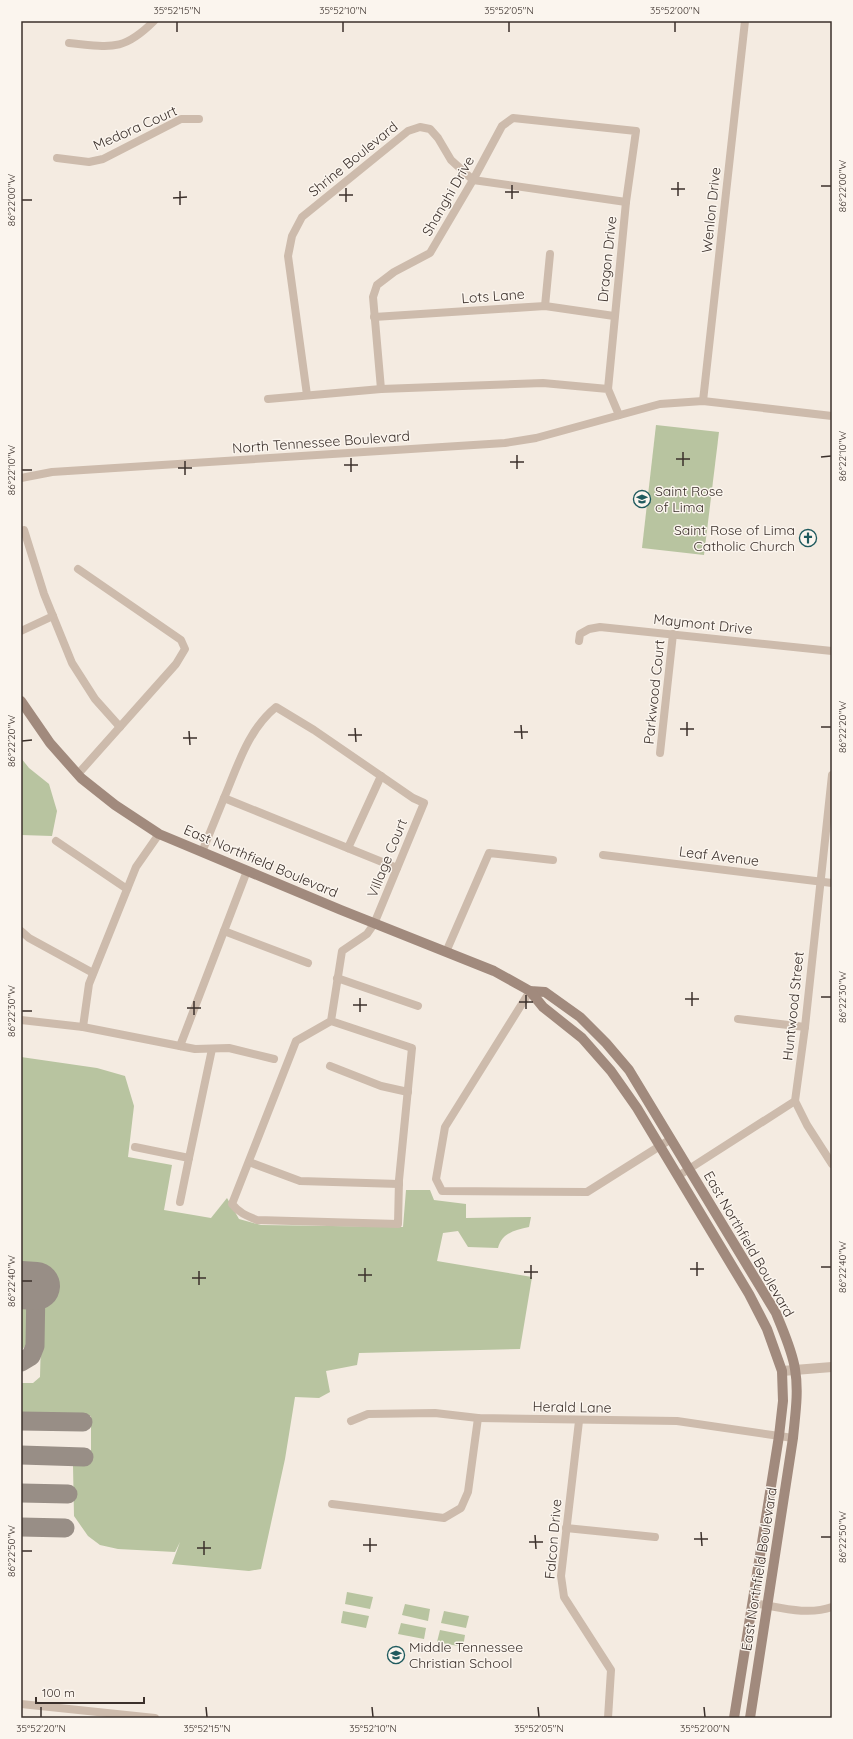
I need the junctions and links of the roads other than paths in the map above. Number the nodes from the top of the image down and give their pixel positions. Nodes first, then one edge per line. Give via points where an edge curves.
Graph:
1 (154, 21) edge
2 (745, 21) edge
3 (69, 43) dead end
4 (200, 119) dead end
5 (636, 131) joint
6 (57, 158) dead end
7 (473, 180) junction
8 (626, 202) junction
9 (550, 254) dead end
10 (545, 306) junction
11 (614, 316) junction
12 (374, 317) junction
13 (381, 389) junction
14 (608, 389) junction
15 (307, 395) junction
16 (268, 399) dead end
17 (703, 401) junction
18 (619, 416) junction
19 (832, 416) edge
20 (21, 478) edge
21 (24, 530) dead end
22 (78, 569) dead end
23 (53, 616) junction
24 (21, 631) edge
25 (673, 634) junction
26 (579, 641) dead end
27 (832, 651) edge
28 (21, 701) edge
29 (120, 727) junction
30 (660, 753) dead end
31 (78, 774) junction
32 (832, 775) edge
33 (381, 776) junction
34 (224, 798) junction
35 (159, 834) junction
36 (56, 841) dead end
37 (348, 848) junction
38 (202, 852) junction
39 (603, 855) dead end
40 (553, 860) dead end
41 (397, 868) junction
42 (247, 871) junction
43 (821, 882) junction
44 (832, 883) edge
45 (127, 889) junction
46 (374, 924) junction
47 (21, 931) edge
48 (224, 931) junction
49 (446, 952) junction
50 (308, 963) dead end
51 (93, 973) junction
52 (337, 978) junction
53 (530, 991) junction
54 (418, 1006) dead end
55 (738, 1019) dead end
56 (21, 1020) edge
57 (331, 1020) junction
58 (83, 1027) junction
59 (805, 1027) junction
60 (180, 1046) junction
61 (212, 1049) junction
62 (274, 1059) dead end
63 (330, 1066) dead end
64 (408, 1092) junction
65 (795, 1101) junction
66 (671, 1139) junction
67 (135, 1147) dead end
68 (660, 1147) junction
69 (189, 1158) junction
70 (250, 1162) junction
71 (832, 1164) edge
72 (689, 1169) junction
73 (678, 1176) junction
74 (399, 1184) junction
75 (180, 1202) dead end
76 (832, 1367) edge
77 (795, 1370) junction
78 (782, 1371) junction
79 (478, 1418) junction
80 (351, 1421) dead end
81 (579, 1421) junction
82 (779, 1436) junction
83 (793, 1438) junction
84 (332, 1504) dead end
85 (566, 1528) junction
86 (655, 1537) dead end
87 (753, 1603) junction
88 (768, 1605) junction
89 (832, 1607) edge
90 (21, 1704) edge
91 (155, 1718) edge
92 (608, 1718) edge
93 (734, 1718) edge
94 (750, 1718) edge

1 - 3 street via 140,35 110,47
2 - 17 street, Wenlon Drive
4 - 6 street, Medora Court via 181,119 103,159 89,162
5 - 7 street, Shanghi Drive via 513,118 502,126
5 - 8 street, Dragon Drive
7 - 8 street
7 - 12 street, Shanghi Drive via 430,253 394,272 377,285 373,297
7 - 15 street, Shrine Boulevard via 451,160 430,129 420,127 408,131 302,217 292,236 288,256
8 - 11 street, Dragon Drive
9 - 10 street
10 - 11 street, Lots Lane
10 - 12 street, Lots Lane
11 - 14 street, Dragon Drive
12 - 13 street, Shanghi Drive
13 - 14 street via 543,383
13 - 15 street
14 - 18 street
15 - 16 street
17 - 18 street, North Tennessee Boulevard via 660,404
17 - 19 street, North Tennessee Boulevard
18 - 20 street, North Tennessee Boulevard via 536,438 505,443 52,472
21 - 23 street
22 - 29 street via 181,640 185,649 176,664
23 - 24 street
23 - 29 street via 72,663 95,699
25 - 26 street, Maymont Drive via 600,627 580,634
25 - 27 street, Maymont Drive
25 - 30 street, Parkwood Court
28 - 31 main road, East Northfield Boulevard via 50,743
29 - 31 street
31 - 35 main road, East Northfield Boulevard via 115,806
32 - 43 street, Huntwood Street
33 - 34 street via 276,707 267,714 247,742
33 - 37 street
33 - 41 street, Village Court via 424,803
34 - 37 street
34 - 38 street
35 - 38 main road, East Northfield Boulevard
35 - 45 street via 136,867
36 - 45 street
37 - 41 street
38 - 42 main road, East Northfield Boulevard
39 - 43 street, Leaf Avenue
40 - 49 street via 489,853
41 - 46 street, Village Court
42 - 46 main road, East Northfield Boulevard
42 - 48 street
43 - 44 street, Leaf Avenue
43 - 59 street, Huntwood Street
45 - 51 street
46 - 49 main road, East Northfield Boulevard
46 - 52 street via 367,934 342,951
47 - 51 street via 29,938
48 - 50 street
48 - 60 street
49 - 53 main road, East Northfield Boulevard via 494,971
51 - 58 street
52 - 54 street
52 - 57 street
53 - 66 main road, East Northfield Boulevard via 545,992 580,1017 606,1043 629,1070
53 - 68 main road, East Northfield Boulevard via 543,1007 582,1038 611,1071
53 - 68 street via 445,1127 436,1179 442,1191 586,1192
55 - 59 street
56 - 58 street
57 - 64 street via 412,1048
57 - 70 street via 296,1041
58 - 60 street
59 - 65 street, Huntwood Street
60 - 61 street
61 - 62 street via 229,1048
61 - 69 street
63 - 64 street via 381,1086
64 - 74 street
65 - 71 street
65 - 72 street
66 - 68 street
66 - 72 main road, East Northfield Boulevard
67 - 69 street
68 - 73 main road, East Northfield Boulevard
69 - 75 street
70 - 74 street via 300,1181
70 - 74 street via 232,1204 246,1216 257,1220 398,1224
72 - 73 street
72 - 77 main road, East Northfield Boulevard via 776,1313 788,1342
73 - 78 main road, East Northfield Boulevard via 749,1294 767,1329
76 - 77 street
77 - 78 street
77 - 83 main road, East Northfield Boulevard
78 - 82 main road, East Northfield Boulevard via 783,1401
79 - 80 street, Herald Lane via 435,1413 368,1414
79 - 81 street, Herald Lane
79 - 84 street via 468,1492 461,1508 450,1515 444,1518
81 - 82 street, Herald Lane via 677,1421
81 - 85 street, Falcon Drive
82 - 83 street, Herald Lane
82 - 87 main road, East Northfield Boulevard
83 - 88 main road, East Northfield Boulevard
85 - 86 street
85 - 92 street, Falcon Drive via 561,1576 564,1597 611,1670
87 - 88 street
87 - 93 main road, East Northfield Boulevard
88 - 89 street via 802,1611 825,1610
88 - 94 main road, East Northfield Boulevard
90 - 91 street

